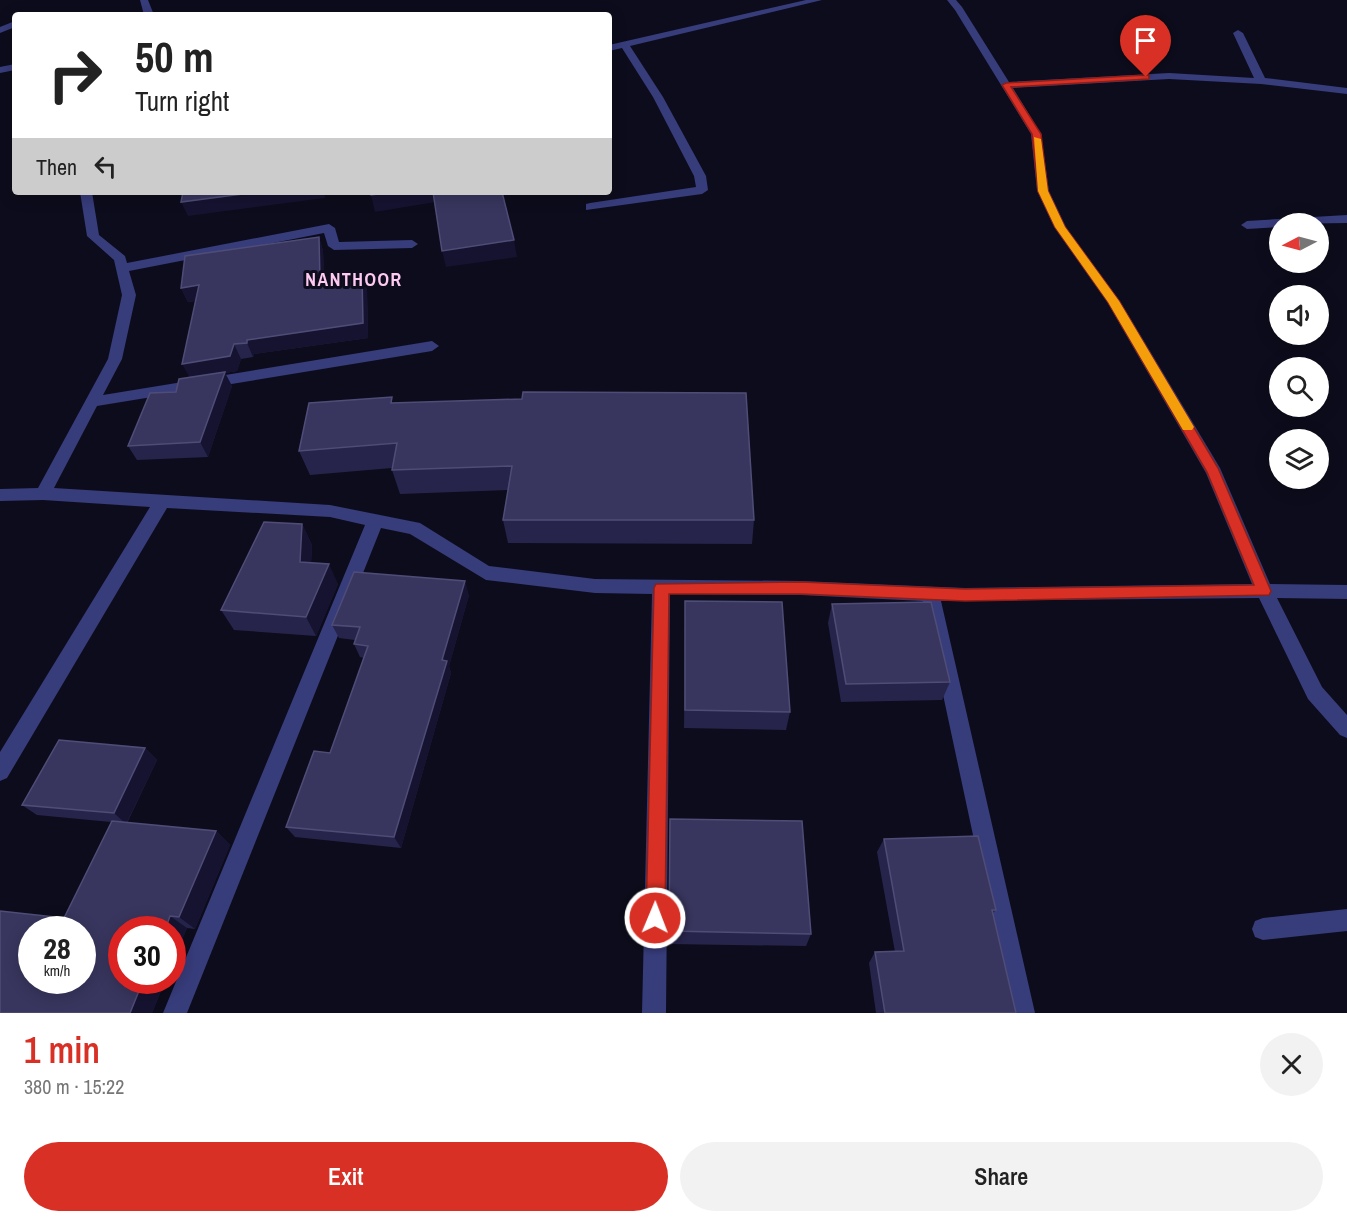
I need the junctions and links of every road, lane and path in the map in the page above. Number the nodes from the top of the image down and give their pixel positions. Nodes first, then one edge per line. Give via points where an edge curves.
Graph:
1 (818, 0) edge
2 (951, 0) edge
3 (1238, 33) dead end
4 (625, 45) junction
5 (612, 47) edge
6 (1261, 81) junction
7 (1006, 85) junction
8 (1347, 91) edge
9 (86, 195) edge
10 (590, 207) dead end
11 (1347, 219) edge
12 (1247, 225) dead end
13 (412, 244) dead end
14 (123, 268) junction
15 (432, 346) dead end
16 (92, 402) junction
17 (43, 494) junction
18 (0, 495) edge
19 (162, 501) junction
20 (376, 519) junction
21 (661, 588) junction
22 (1263, 591) junction
23 (1347, 592) edge
24 (930, 593) junction
25 (1347, 729) edge
26 (0, 771) edge
27 (1347, 920) edge
28 (1263, 929) dead end
29 (175, 1013) edge
30 (654, 1013) edge
31 (1023, 1013) edge

1 - 4 street
2 - 7 street
3 - 6 street
4 - 5 street
4 - 10 street via 700,176 702,190
6 - 7 street via 1169,76
6 - 8 street
7 - 22 street via 1036,134 1043,191 1060,227 1113,301 1214,472
9 - 14 street via 93,236 120,259
11 - 12 street
13 - 14 street via 334,246 329,228
14 - 16 street via 129,295 115,359
15 - 16 street
16 - 17 street
17 - 18 street
17 - 19 street
19 - 20 street via 330,510
19 - 26 street
20 - 21 street via 414,528 486,573 595,586
20 - 29 street
21 - 24 street
21 - 30 street
22 - 23 street
22 - 24 street
22 - 25 street via 1315,693
24 - 31 street
27 - 28 street

